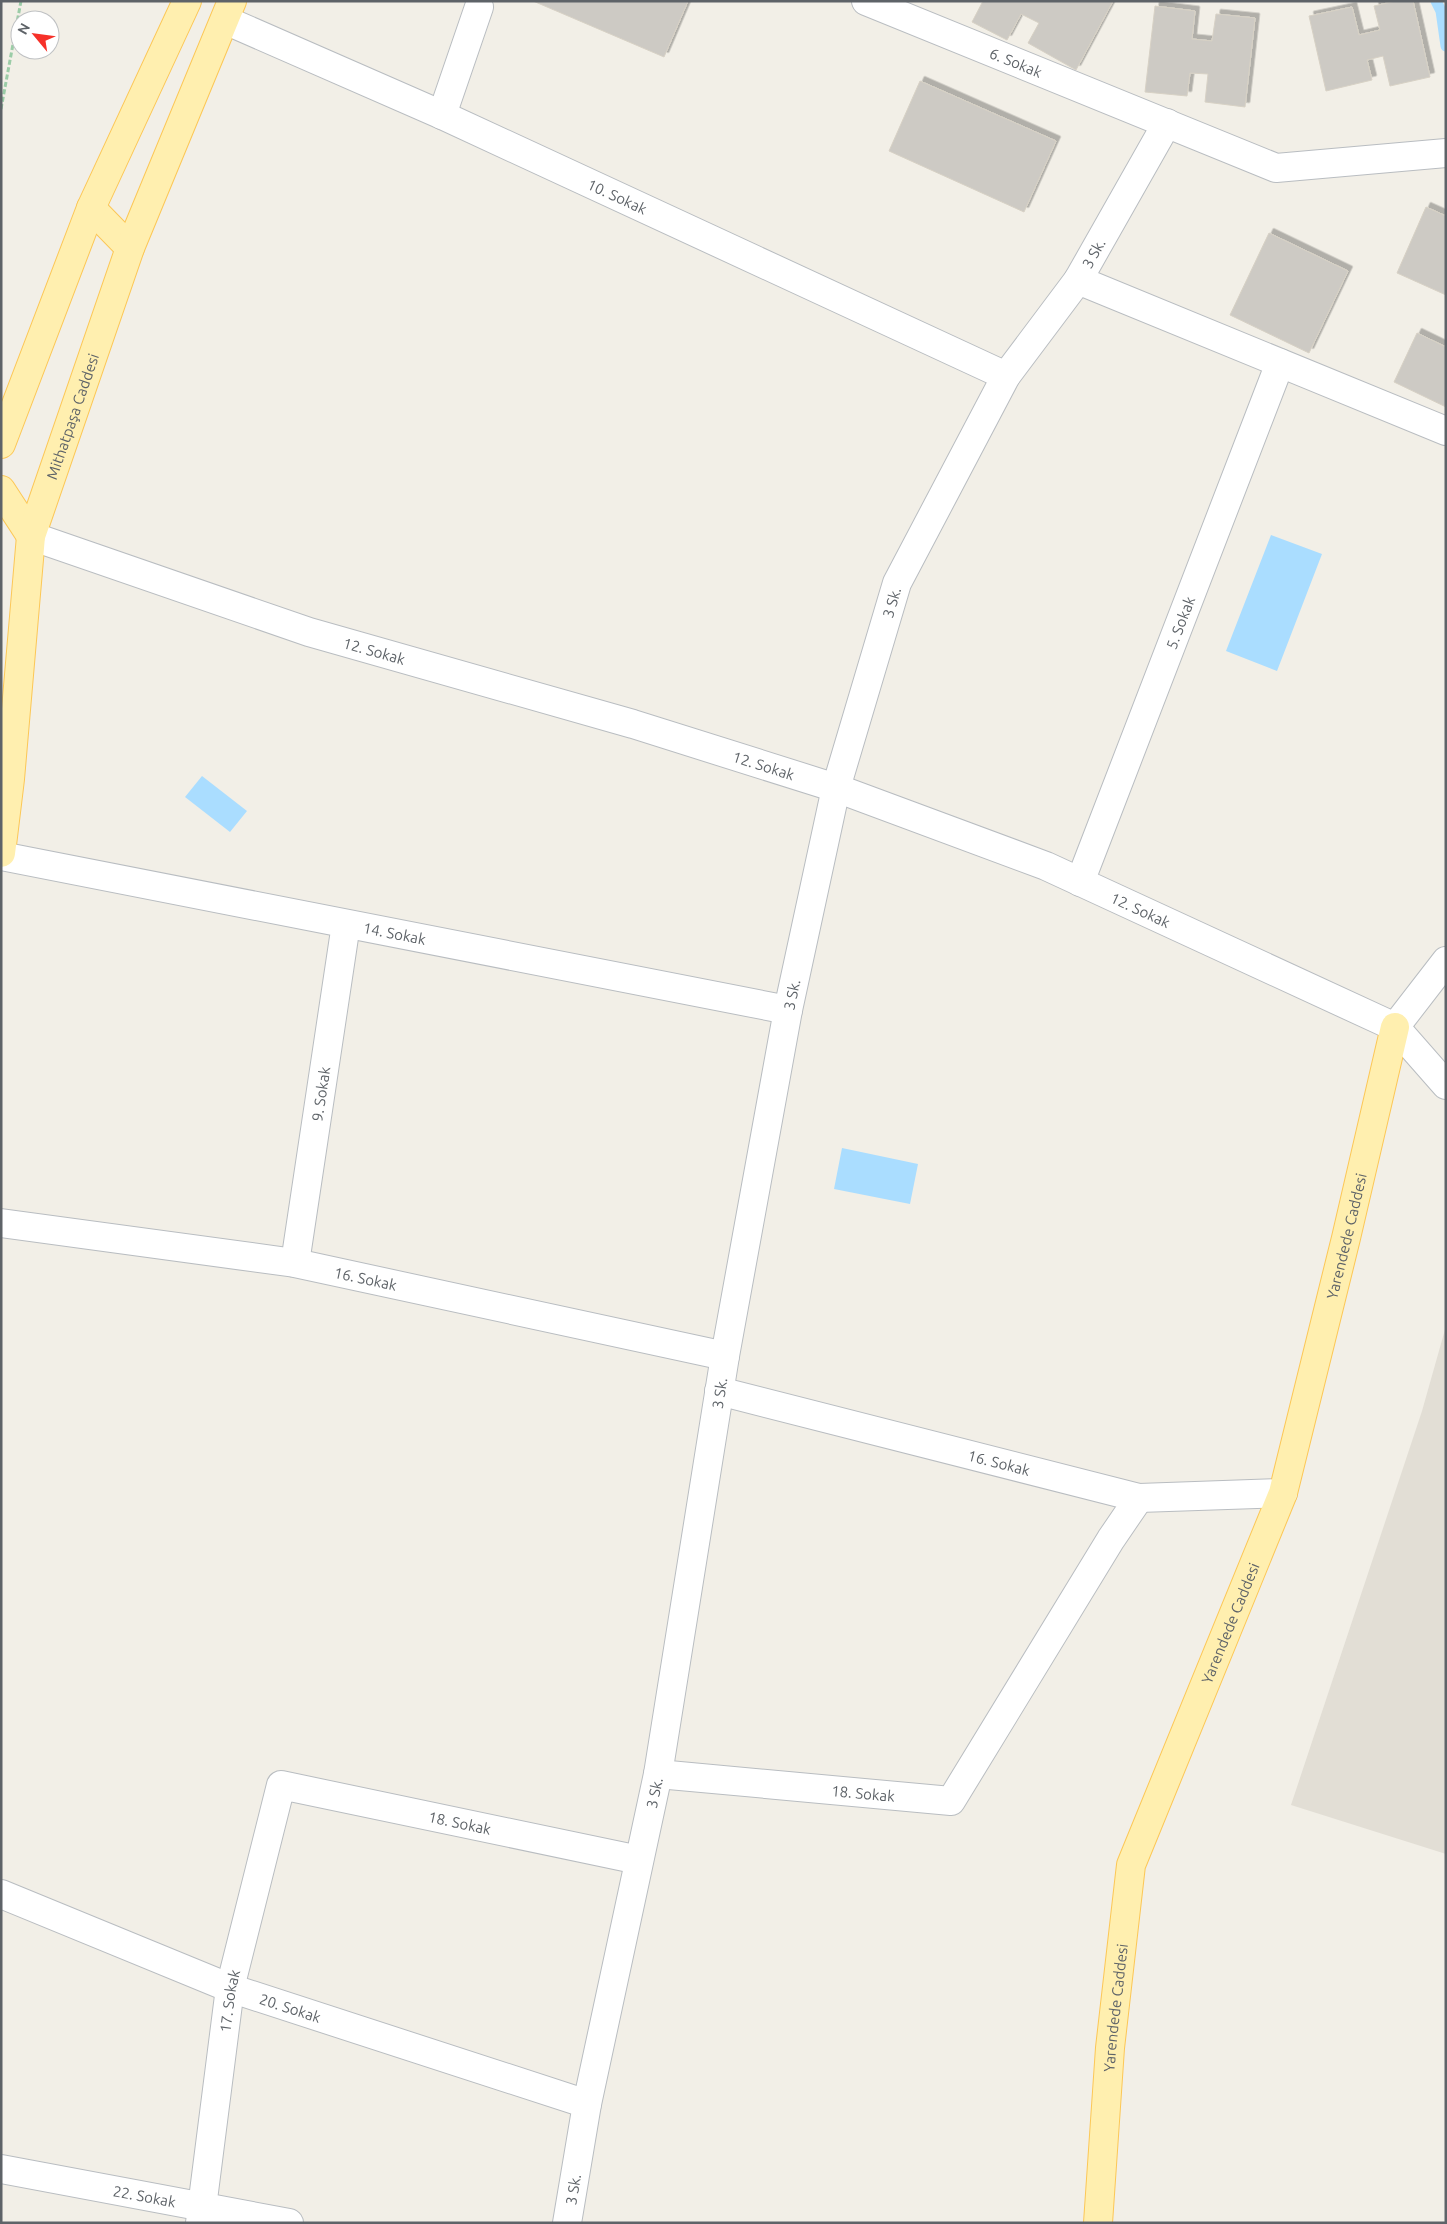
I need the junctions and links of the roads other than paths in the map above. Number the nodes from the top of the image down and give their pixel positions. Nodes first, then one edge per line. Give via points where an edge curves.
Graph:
1 (188, 1) edge
2 (866, 1) edge
3 (475, 3) edge
4 (228, 11) edge
5 (442, 115) junction
6 (1168, 123) junction
7 (1446, 153) edge
8 (91, 208) junction
9 (130, 248) junction
10 (1078, 280) junction
11 (1280, 363) junction
12 (1006, 376) junction
13 (1446, 431) edge
14 (1, 444) edge
15 (1, 490) edge
16 (31, 536) junction
17 (836, 788) junction
18 (1, 855) edge
19 (1080, 882) junction
20 (346, 924) junction
21 (1446, 961) edge
22 (788, 1010) junction
23 (1394, 1026) junction
24 (1446, 1085) edge
25 (1, 1223) edge
26 (295, 1263) junction
27 (725, 1356) junction
28 (719, 1391) junction
29 (1282, 1493) junction
30 (1139, 1498) junction
31 (658, 1774) junction
32 (281, 1785) joint
33 (639, 1860) junction
34 (1, 1894) edge
35 (230, 1988) junction
36 (587, 2104) junction
37 (1, 2169) edge
38 (202, 2214) edge
39 (289, 2223) edge
40 (567, 2223) edge
41 (1098, 2223) edge

1 - 8 main road
2 - 6 street, 6. Sokak
3 - 5 street
4 - 5 street, 10. Sokak
4 - 9 main road, Mithatpaşa Caddesi
5 - 12 street, 10. Sokak
6 - 7 street via 1276,168
6 - 10 street, 3 Sk.
8 - 9 main road
8 - 14 main road
9 - 16 main road, Mithatpaşa Caddesi
10 - 11 street
10 - 12 street, 3 Sk.
11 - 13 street
11 - 19 street, 5. Sokak
12 - 17 street, 3 Sk. via 897,583
15 - 16 main road
16 - 17 street, 12. Sokak via 308,632 634,724
16 - 18 main road, Mithatpaşa Caddesi
17 - 19 street, 12. Sokak via 1046,866
17 - 22 street, 3 Sk.
18 - 20 street, 14. Sokak
19 - 23 street, 12. Sokak
20 - 22 street, 14. Sokak
20 - 26 street, 9. Sokak
21 - 23 street
22 - 27 street, 3 Sk.
23 - 24 street
23 - 29 main road, Yarendede Caddesi via 1346,1238
25 - 26 street, 16. Sokak
26 - 27 street, 16. Sokak
27 - 28 street, 3 Sk.
28 - 30 street, 16. Sokak
28 - 31 street, 3 Sk.
29 - 30 street, 16. Sokak
29 - 41 main road, Yarendede Caddesi via 1131,1865 1110,2048
30 - 31 street, 18. Sokak via 951,1801
31 - 33 street, 3 Sk.
32 - 33 street, 18. Sokak
32 - 35 street, 17. Sokak
33 - 36 street, 3 Sk.
34 - 35 street, 20. Sokak
35 - 36 street, 20. Sokak
35 - 38 street, 17. Sokak
36 - 40 street, 3 Sk.
37 - 38 street, 22. Sokak
38 - 39 street, 22. Sokak

